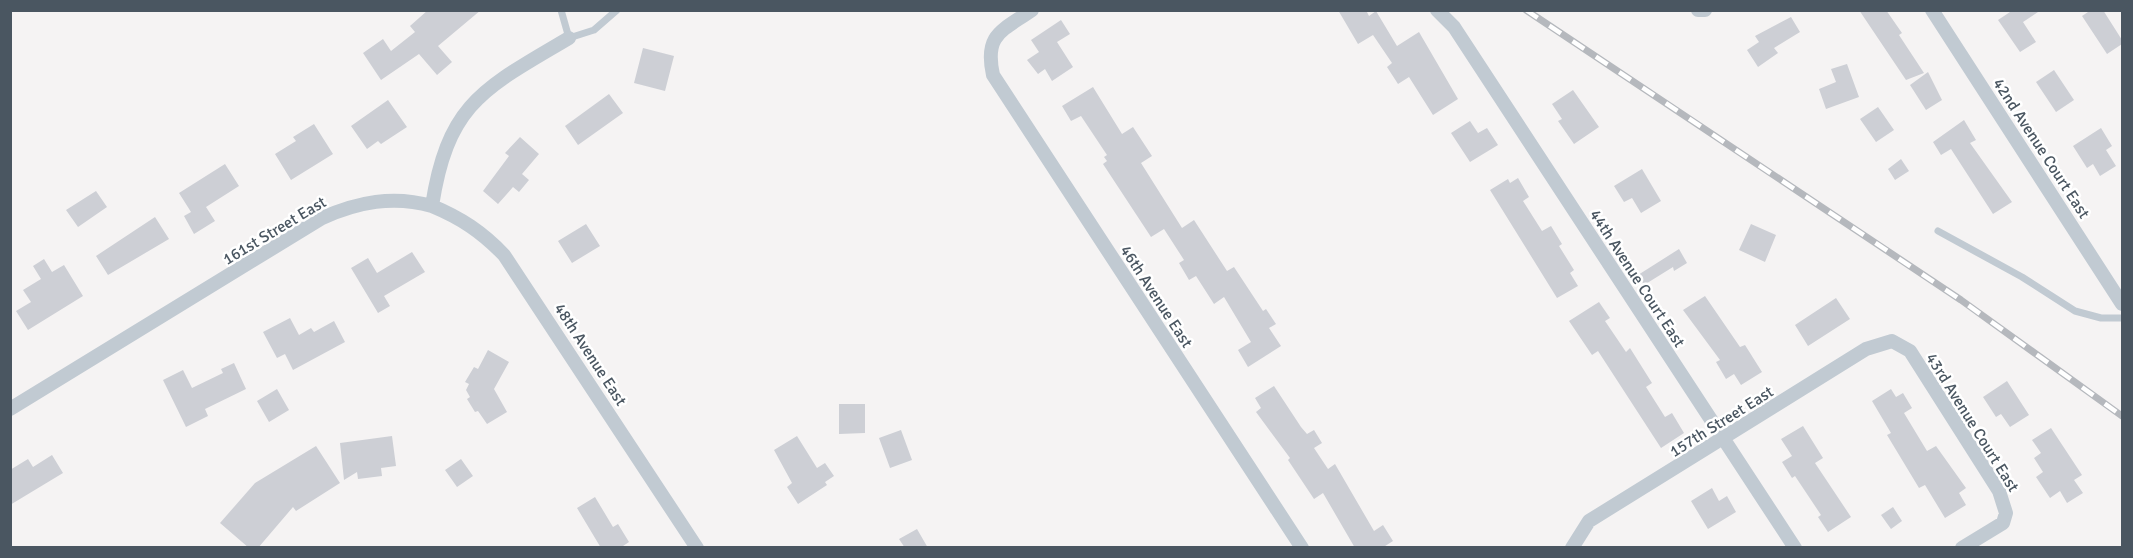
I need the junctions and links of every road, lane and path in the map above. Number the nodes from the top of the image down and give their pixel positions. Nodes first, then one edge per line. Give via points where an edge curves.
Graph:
1 (561, 10) edge
2 (616, 10) edge
3 (1032, 10) edge
4 (1437, 10) edge
5 (1698, 10) edge
6 (1705, 10) edge
7 (1932, 10) edge
8 (569, 38) junction
9 (432, 206) junction
10 (1938, 231) dead end
11 (2122, 304) edge
12 (2122, 318) edge
13 (1899, 344) joint
14 (10, 409) edge
15 (1724, 439) junction
16 (697, 548) edge
17 (1302, 548) edge
18 (1572, 548) edge
19 (1795, 548) edge
20 (1962, 548) edge

1 - 8 lane
2 - 8 lane via 594,30
3 - 17 street, 46th Avenue East via 997,35 990,45 993,75
4 - 15 street, 44th Avenue Court East via 1454,27
5 - 6 street
7 - 11 street, 42nd Avenue Court East
8 - 9 street via 506,76 474,101 446,144 437,169
9 - 14 street, 161st Street East via 391,200 366,202 322,218
9 - 16 street, 48th Avenue East via 481,231 504,255
10 - 12 lane via 2076,311 2102,318
13 - 15 street, 157th Street East via 1886,341 1866,349
13 - 20 street, 43rd Avenue Court East via 1910,351 2000,491 2006,513 2003,523
15 - 18 street, 157th Street East via 1588,521
15 - 19 street, 44th Avenue Court East

